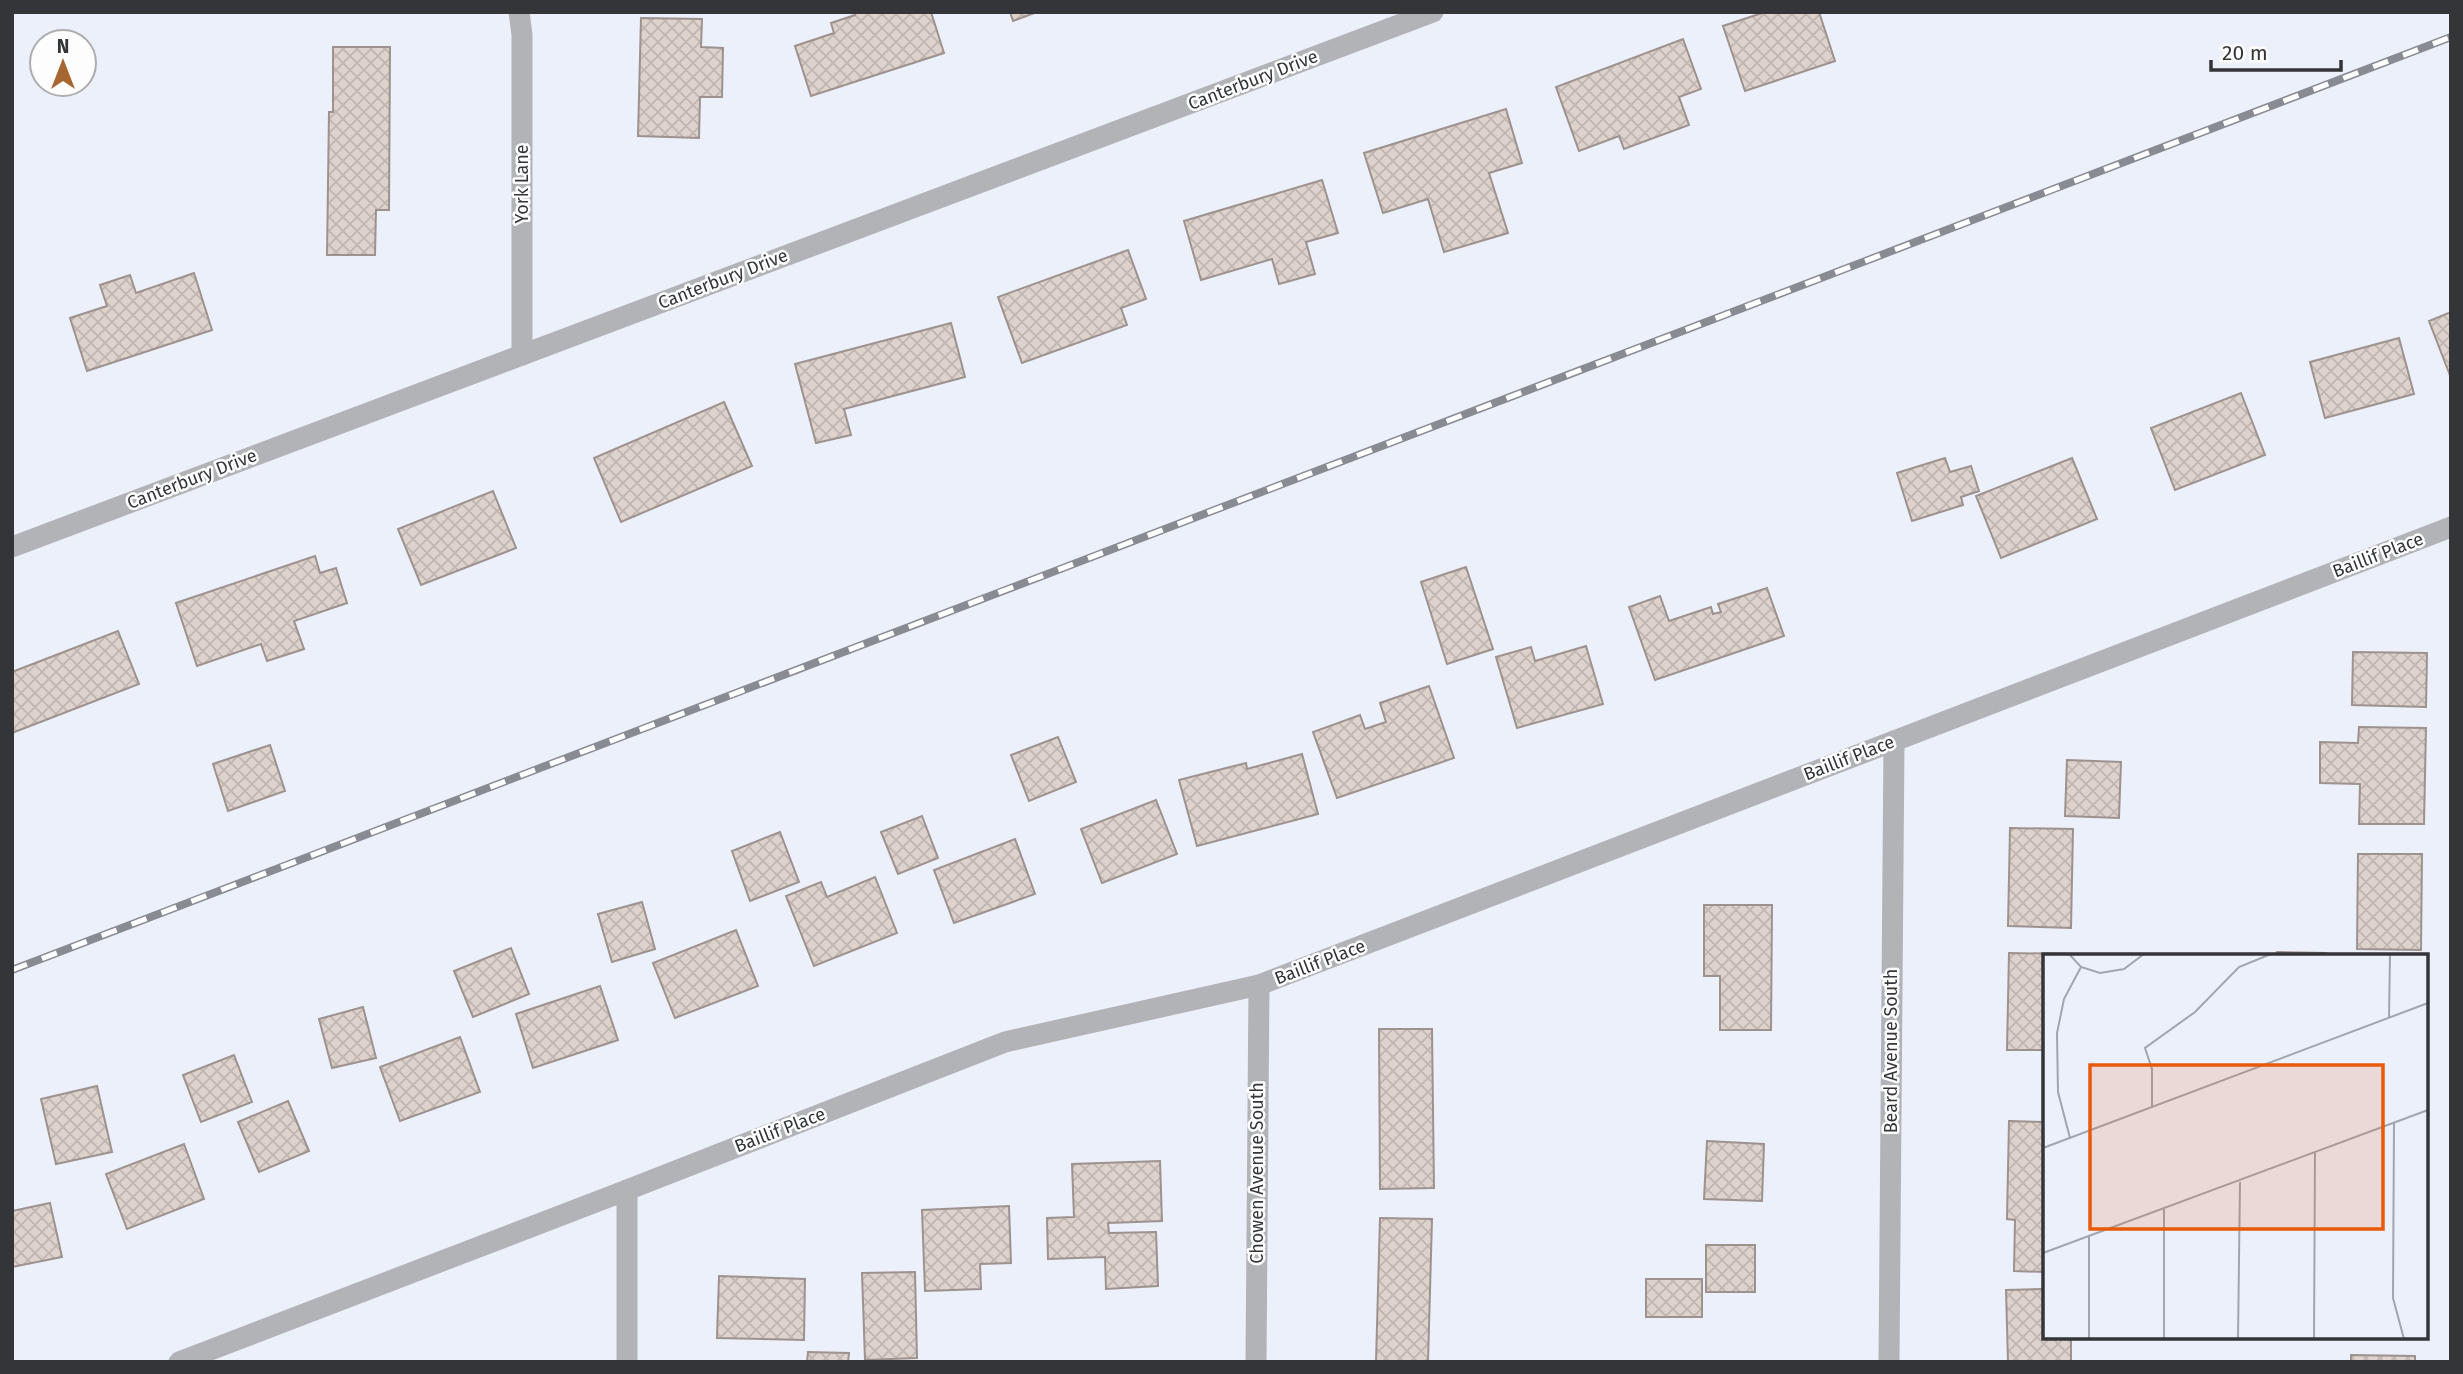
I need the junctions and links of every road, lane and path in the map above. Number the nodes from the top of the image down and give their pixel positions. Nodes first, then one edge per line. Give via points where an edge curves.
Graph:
1 (519, 12) edge
2 (1433, 12) edge
3 (522, 355) junction
4 (2451, 527) edge
5 (12, 547) edge
6 (1894, 741) junction
7 (1259, 985) junction
8 (627, 1190) junction
9 (179, 1362) edge
10 (627, 1362) edge
11 (1256, 1362) edge
12 (1889, 1362) edge

1 - 3 street, York Lane
2 - 3 street, Canterbury Drive
3 - 5 street, Canterbury Drive
4 - 6 street, Baillif Place
6 - 7 street, Baillif Place
6 - 12 street, Beard Avenue South
7 - 8 street, Baillif Place via 1005,1042
7 - 11 street, Chowen Avenue South
8 - 9 street, Baillif Place
8 - 10 street

